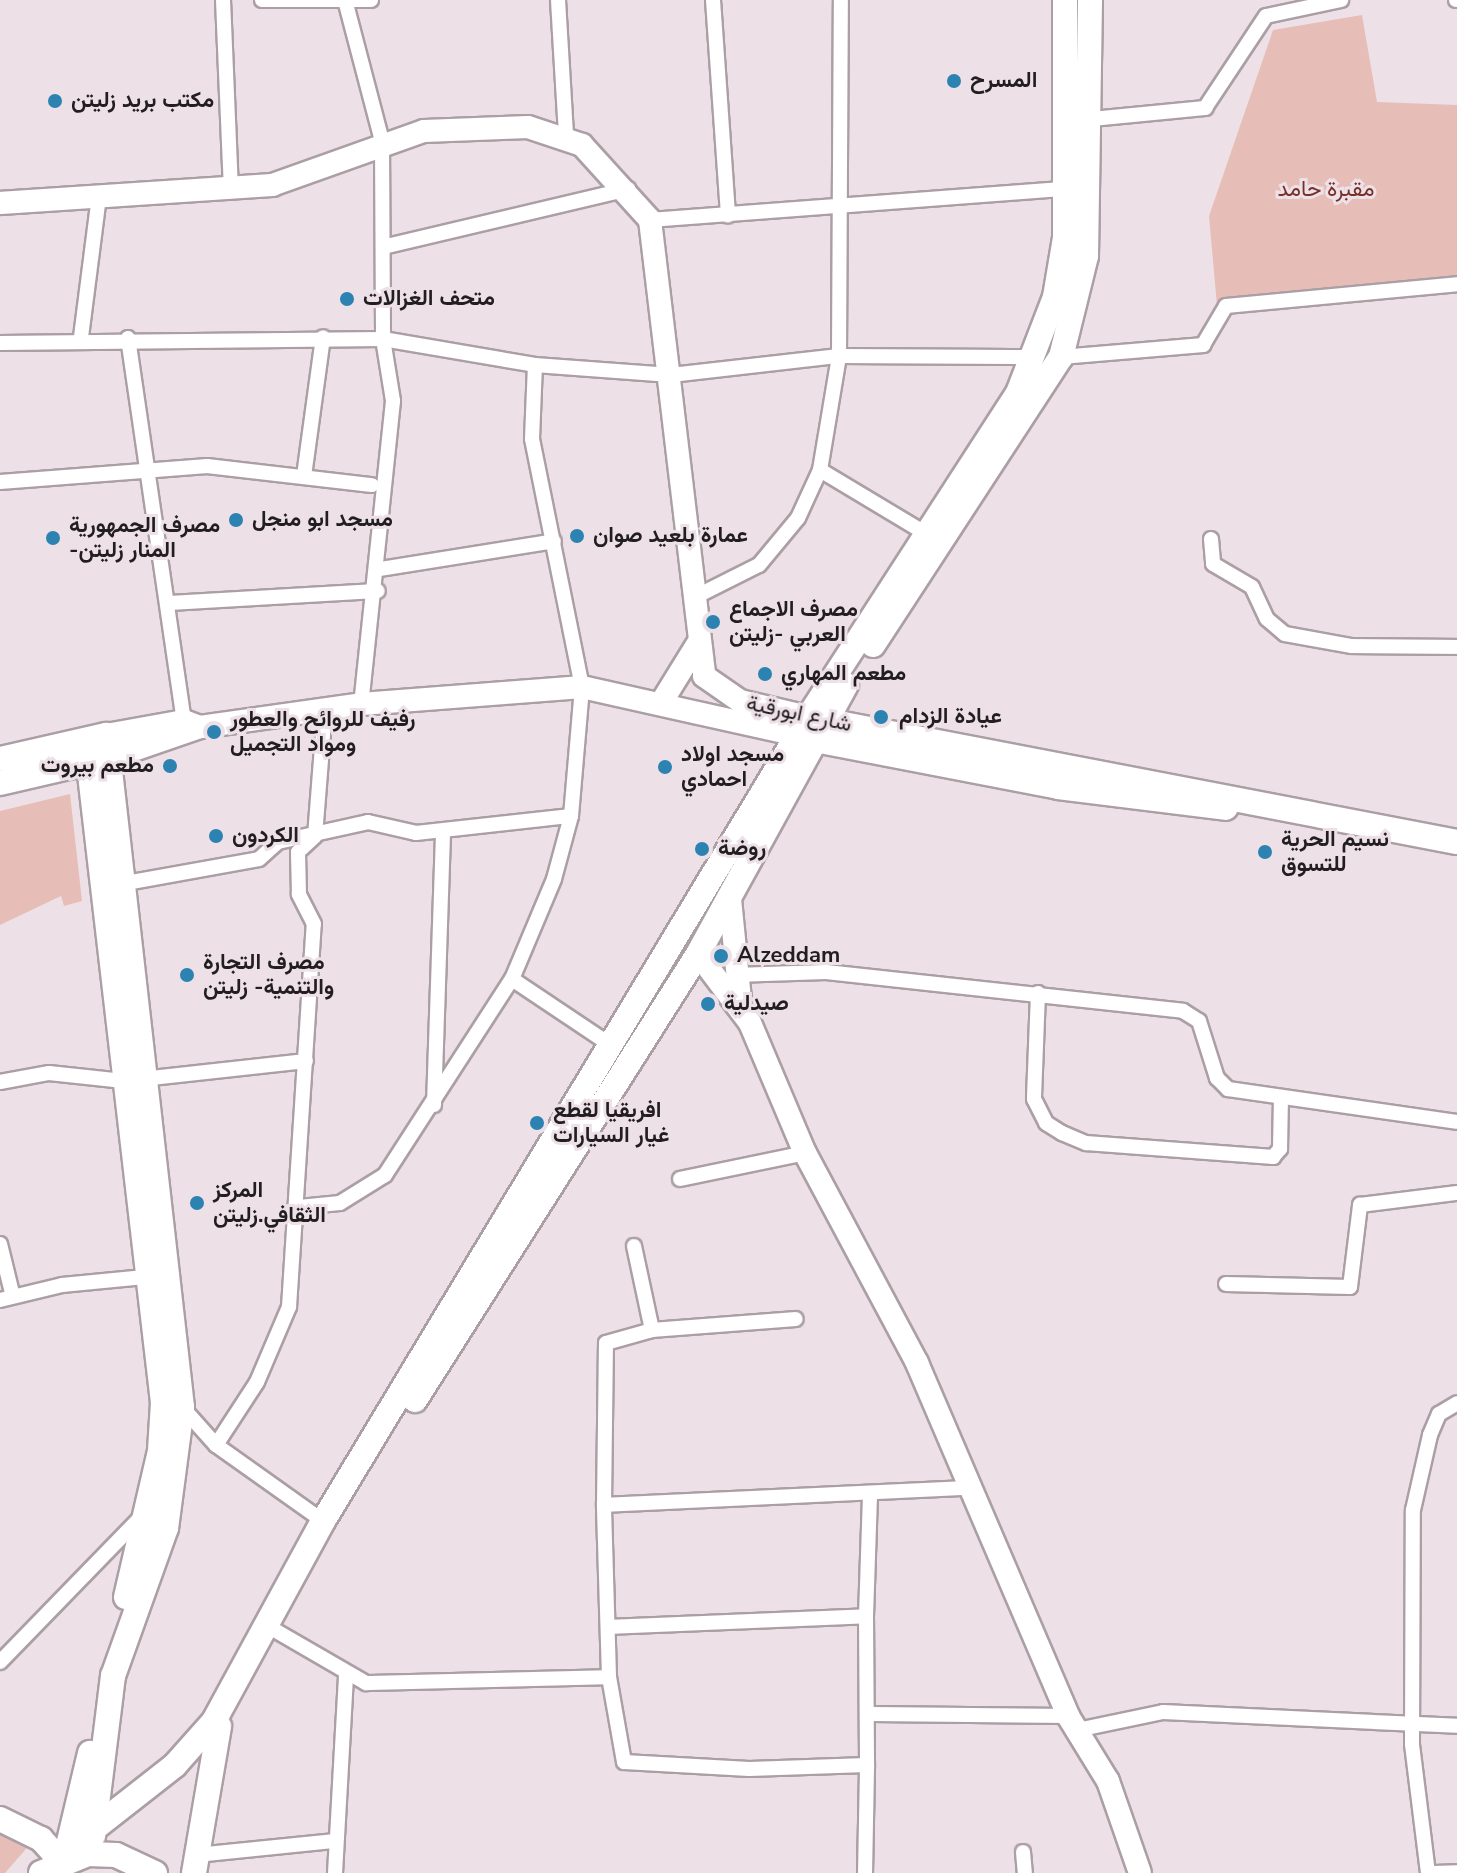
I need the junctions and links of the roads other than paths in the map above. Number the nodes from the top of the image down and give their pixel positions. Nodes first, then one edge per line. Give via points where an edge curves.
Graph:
1 (223, 0) edge
2 (262, 0) edge
3 (371, 0) edge
4 (558, 0) edge
5 (713, 0) edge
6 (841, 0) edge
7 (1065, 0) edge
8 (1090, 0) edge
9 (1341, 0) edge
10 (345, 1) edge
11 (1091, 119) junction
12 (566, 136) junction
13 (382, 141) junction
14 (629, 189) junction
15 (1065, 189) junction
16 (231, 190) junction
17 (99, 197) junction
18 (0, 203) edge
19 (844, 208) junction
20 (728, 215) junction
21 (650, 220) junction
22 (387, 246) junction
23 (1457, 284) edge
24 (81, 337) junction
25 (323, 337) junction
26 (128, 338) junction
27 (383, 339) junction
28 (0, 343) edge
29 (839, 356) junction
30 (1033, 357) junction
31 (1061, 357) junction
32 (535, 365) junction
33 (671, 375) junction
34 (820, 470) junction
35 (147, 472) junction
36 (304, 476) junction
37 (0, 482) edge
38 (372, 485) dead end
39 (925, 533) junction
40 (1211, 539) dead end
41 (554, 541) junction
42 (380, 569) junction
43 (378, 591) junction
44 (693, 598) junction
45 (168, 603) junction
46 (698, 642) junction
47 (1457, 647) edge
48 (582, 687) junction
49 (661, 703) junction
50 (361, 704) junction
51 (325, 710) junction
52 (190, 728) junction
53 (814, 728) junction
54 (98, 749) junction
55 (0, 759) edge
56 (0, 783) edge
57 (571, 816) junction
58 (443, 831) junction
59 (315, 836) junction
60 (1457, 842) edge
61 (126, 883) junction
62 (730, 899) junction
63 (676, 938) junction
64 (698, 954) junction
65 (734, 975) junction
66 (512, 979) junction
67 (1038, 993) junction
68 (742, 1008) junction
69 (612, 1046) junction
70 (306, 1061) junction
71 (134, 1079) junction
72 (0, 1082) edge
73 (1281, 1098) junction
74 (434, 1106) junction
75 (1457, 1122) edge
76 (805, 1153) junction
77 (680, 1179) dead end
78 (1457, 1193) edge
79 (299, 1207) junction
80 (0, 1244) edge
81 (634, 1246) dead end
82 (145, 1277) junction
83 (1226, 1284) dead end
84 (6, 1297) edge
85 (796, 1319) dead end
86 (652, 1330) junction
87 (1457, 1403) edge
88 (182, 1407) junction
89 (216, 1445) junction
90 (971, 1488) junction
91 (870, 1493) junction
92 (604, 1505) junction
93 (147, 1510) junction
94 (323, 1521) junction
95 (866, 1616) junction
96 (608, 1627) junction
97 (271, 1628) junction
98 (2, 1655) edge
99 (346, 1676) junction
100 (609, 1677) junction
101 (871, 1714) junction
102 (1072, 1723) junction
103 (1413, 1726) junction
104 (1457, 1726) edge
105 (867, 1765) junction
106 (0, 1819) edge
107 (95, 1826) junction
108 (333, 1841) junction
109 (1023, 1852) dead end
110 (65, 1861) edge
111 (195, 1864) edge
112 (1457, 1872) edge
113 (155, 1873) edge
114 (335, 1873) edge
115 (865, 1873) edge
116 (1025, 1873) edge
117 (1140, 1873) edge
118 (1428, 1873) edge
119 (1434, 1873) edge

1 - 16 street
2 - 10 street
3 - 10 street
4 - 12 street
5 - 20 street
6 - 19 street
7 - 15 main road
8 - 11 main road
9 - 11 street via 1266,16 1205,108
10 - 13 street
11 - 31 main road via 1086,256
12 - 13 street via 477,127
12 - 14 street via 601,158
13 - 16 street via 301,179
13 - 22 street
14 - 21 street
14 - 22 street
15 - 19 street
15 - 30 main road via 1058,282
16 - 17 street
17 - 18 street
17 - 24 street
19 - 20 street
19 - 29 street
20 - 21 street
21 - 33 street, شارع ابورقية
22 - 27 street
23 - 31 street via 1226,306 1203,345
24 - 26 street
24 - 28 street
25 - 26 street
25 - 27 street
25 - 36 street
26 - 35 street
27 - 32 street
27 - 42 street via 393,401
29 - 30 street
29 - 33 street
29 - 34 street
30 - 39 main road via 1018,393
31 - 53 main road
32 - 33 street
32 - 41 street via 532,439
33 - 44 street, شارع ابورقية
34 - 39 street
34 - 44 street via 798,518 766,558
35 - 36 street via 207,466
35 - 37 street
35 - 45 street
36 - 38 street
39 - 53 main road
40 - 47 street via 1213,564 1252,587 1267,619 1285,634 1352,646
41 - 42 street
41 - 48 street
42 - 43 street
43 - 45 street
43 - 50 street
44 - 46 street, شارع ابورقية
45 - 52 street
46 - 49 street
46 - 53 street, شارع ابورقية via 704,676 725,696
48 - 49 street, شارع ابورقية
48 - 50 street, شارع ابورقية
48 - 57 street
49 - 53 street, شارع ابورقية
50 - 51 street, شارع ابورقية
51 - 52 street, شارع ابورقية
51 - 59 street
52 - 54 street, شارع ابورقية
53 - 60 main road, شارع ابورقية via 1074,789 1215,810 1241,805
53 - 62 main road
53 - 63 main road
54 - 55 main road
54 - 56 main road
54 - 61 main road
54 - 71 main road
57 - 58 street
57 - 66 street via 554,879
58 - 59 street via 368,822
58 - 74 street
59 - 61 street via 278,842 259,859
59 - 70 street via 298,852 299,894 314,924
61 - 71 main road
62 - 64 main road
62 - 65 street
63 - 64 main road
63 - 69 main road
64 - 68 street
64 - 97 main road
65 - 67 street via 826,972
65 - 68 street
66 - 69 street
66 - 74 street
67 - 73 street via 1183,1011 1199,1021 1221,1084
67 - 73 street via 1034,1099 1046,1123 1062,1133 1086,1143 1273,1157 1280,1149
68 - 76 street
69 - 94 main road
70 - 71 street
70 - 79 street via 296,1135
71 - 72 street via 49,1073
71 - 82 main road
71 - 88 main road
73 - 75 street
74 - 79 street via 377,1183 340,1203
76 - 77 street
76 - 90 street via 917,1363
78 - 83 street via 1360,1205 1350,1287
79 - 89 street via 289,1307 257,1382
80 - 84 street
81 - 86 street
82 - 84 street
82 - 93 main road via 163,1402
85 - 86 street
86 - 92 street via 604,1346
87 - 103 street via 1439,1414 1430,1435 1413,1510
88 - 89 street
88 - 107 main road via 166,1528 113,1676
89 - 94 street
90 - 91 street
90 - 102 street
91 - 92 street
91 - 95 street
92 - 96 street
93 - 98 street
93 - 110 main road
94 - 107 main road via 205,1733
95 - 96 street
95 - 101 street
96 - 100 street
97 - 99 street
97 - 111 main road via 219,1726
99 - 100 street via 385,1685
99 - 108 street
100 - 105 street via 624,1762 749,1769
101 - 102 street
101 - 105 street
102 - 103 street via 1163,1712
102 - 117 street via 1108,1781
103 - 104 street
103 - 118 street
105 - 115 street
106 - 110 main road via 41,1839
107 - 110 main road
108 - 111 street
108 - 114 street
109 - 116 street
110 - 113 main road via 116,1855
112 - 119 street

